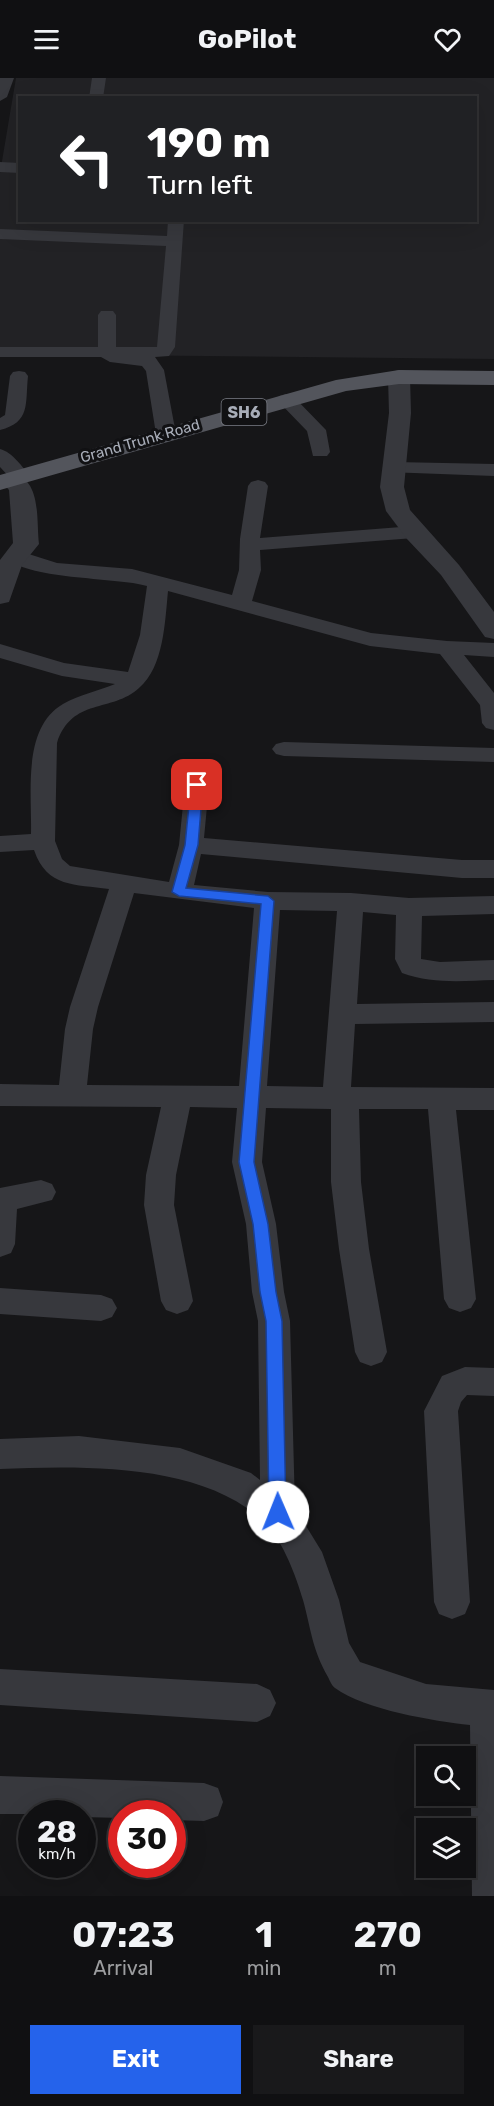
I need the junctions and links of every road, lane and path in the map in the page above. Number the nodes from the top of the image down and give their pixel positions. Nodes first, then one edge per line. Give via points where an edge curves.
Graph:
1 (7, 78) edge
2 (99, 78) edge
3 (96, 96) edge
4 (0, 97) edge
5 (0, 167) edge
6 (18, 168) edge
7 (176, 222) edge
8 (0, 234) edge
9 (174, 240) junction
10 (107, 315) dead end
11 (0, 352) edge
12 (108, 352) junction
13 (19, 376) dead end
14 (399, 377) junction
15 (494, 378) edge
16 (286, 400) junction
17 (0, 424) edge
18 (166, 434) junction
19 (320, 452) dead end
20 (0, 455) edge
21 (394, 468) junction
22 (494, 470) edge
23 (10, 480) edge
24 (258, 486) dead end
25 (414, 532) junction
26 (249, 545) junction
27 (16, 556) junction
28 (158, 583) junction
29 (0, 596) edge
30 (240, 604) junction
31 (494, 631) edge
32 (447, 648) junction
33 (494, 650) edge
34 (0, 651) edge
35 (134, 680) junction
36 (494, 723) edge
37 (494, 735) edge
38 (284, 749) dead end
39 (494, 755) edge
40 (197, 785) dead end
41 (43, 841) junction
42 (0, 844) edge
43 (191, 845) junction
44 (494, 869) edge
45 (124, 883) junction
46 (179, 892) junction
47 (268, 901) junction
48 (351, 902) junction
49 (494, 905) edge
50 (409, 907) junction
51 (494, 970) edge
52 (494, 1012) edge
53 (341, 1014) junction
54 (0, 1095) edge
55 (72, 1095) junction
56 (178, 1095) junction
57 (253, 1096) junction
58 (341, 1099) junction
59 (441, 1099) junction
60 (494, 1099) edge
61 (40, 1192) dead end
62 (1, 1199) edge
63 (0, 1244) edge
64 (460, 1299) dead end
65 (0, 1301) edge
66 (177, 1301) dead end
67 (101, 1308) dead end
68 (371, 1352) dead end
69 (494, 1382) edge
70 (0, 1454) edge
71 (278, 1512) junction
72 (452, 1602) dead end
73 (0, 1687) edge
74 (256, 1703) dead end
75 (491, 1708) edge
76 (0, 1795) edge
77 (204, 1802) dead end
78 (492, 1896) edge

1 - 4 street
2 - 3 street
5 - 6 street
7 - 9 street
8 - 9 street
9 - 12 street via 166,347 163,352
10 - 12 street
11 - 12 street
12 - 18 street via 110,357 152,363
13 - 17 street via 14,416
14 - 15 main road, Grand Trunk Road / SH6
14 - 16 main road, Grand Trunk Road / SH6 via 344,385
14 - 21 street
16 - 18 main road, Grand Trunk Road / SH6
16 - 19 street via 316,430
18 - 23 main road, Grand Trunk Road / SH6
20 - 23 street
21 - 22 street
21 - 25 street via 392,487 398,511
23 - 27 street via 21,488 25,523 26,544
24 - 26 street
25 - 26 street
25 - 31 street via 450,570
26 - 30 street via 250,570
27 - 28 street via 40,566 109,571
27 - 29 street
28 - 30 street
28 - 35 street via 144,660
30 - 32 street via 370,639
32 - 33 street
32 - 36 street via 491,704
34 - 35 street via 62,669
35 - 41 street via 67,711 49,729 45,743
37 - 39 street
38 - 39 street
40 - 43 street
41 - 42 street
41 - 45 street via 51,863 62,873
43 - 44 street
43 - 46 street
45 - 46 street
45 - 55 street via 84,1007
46 - 47 street
47 - 48 street
47 - 57 street
48 - 50 street
48 - 53 street
49 - 50 street
50 - 51 street via 411,966 450,971
52 - 53 street
53 - 58 street
54 - 55 street
55 - 56 street
56 - 57 street
56 - 66 street via 161,1175 159,1205
57 - 58 street
57 - 71 street via 247,1162 261,1224 274,1321
58 - 59 street
58 - 68 street via 354,1250
59 - 60 street
59 - 64 street
61 - 62 street
62 - 63 street
65 - 67 street
69 - 72 street via 454,1384 446,1392 441,1411
70 - 71 street via 79,1451 180,1463 239,1484
71 - 75 street via 304,1552 332,1648 347,1675 426,1702
73 - 74 street
75 - 78 street
76 - 77 street

